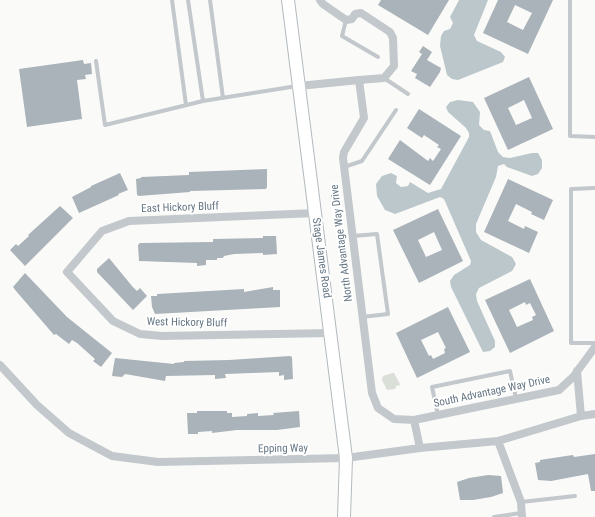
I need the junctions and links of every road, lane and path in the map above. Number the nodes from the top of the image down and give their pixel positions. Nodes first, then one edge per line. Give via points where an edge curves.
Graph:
1 (172, 0) edge
2 (188, 0) edge
3 (210, 0) edge
4 (288, 0) edge
5 (320, 0) edge
6 (570, 0) edge
7 (346, 20) junction
8 (378, 57) dead end
9 (96, 61) dead end
10 (384, 78) junction
11 (359, 80) junction
12 (299, 86) junction
13 (408, 94) dead end
14 (223, 98) junction
15 (203, 101) junction
16 (186, 105) junction
17 (396, 110) dead end
18 (595, 137) edge
19 (344, 167) junction
20 (595, 188) edge
21 (315, 213) junction
22 (352, 236) junction
23 (67, 272) joint
24 (362, 317) junction
25 (331, 333) junction
26 (595, 343) edge
27 (595, 347) edge
28 (0, 365) edge
29 (577, 371) junction
30 (516, 398) junction
31 (378, 408) joint
32 (438, 414) junction
33 (595, 414) edge
34 (581, 416) junction
35 (414, 420) junction
36 (498, 441) junction
37 (420, 448) junction
38 (346, 458) junction
39 (575, 496) dead end
40 (520, 502) junction
41 (521, 515) edge
42 (344, 517) edge
43 (494, 517) edge

1 - 16 lane
2 - 15 lane
3 - 14 lane
4 - 12 main road, Stage James Road
5 - 7 street
6 - 18 lane via 570,136
7 - 8 lane via 342,36
7 - 10 street via 352,19 355,14 361,14 390,32 393,38 394,66
9 - 16 lane via 104,126
10 - 11 street
10 - 13 lane
11 - 12 street
11 - 19 street, North Advantage Way Drive via 364,118 344,152
12 - 14 lane
12 - 21 main road, Stage James Road
14 - 15 lane
15 - 16 lane
17 - 19 lane via 362,161
19 - 22 street, North Advantage Way Drive
20 - 26 lane via 571,189 571,343
21 - 23 street, East Hickory Bluff via 129,221 102,231
21 - 25 main road, Stage James Road
22 - 24 street, North Advantage Way Drive
22 - 24 lane via 377,234 388,314
23 - 25 street, West Hickory Bluff via 113,321 140,334 162,336
24 - 31 street, North Advantage Way Drive via 372,393
25 - 38 main road, Stage James Road
27 - 29 street, South Advantage Way Drive
28 - 38 street, Epping Way via 37,405 69,434 112,456 158,462
29 - 30 street, South Advantage Way Drive via 559,390
29 - 34 street
30 - 32 street, South Advantage Way Drive
30 - 32 lane via 510,371 432,387
31 - 35 street, South Advantage Way Drive via 394,419
32 - 35 street, South Advantage Way Drive
33 - 34 street, Epping Way
34 - 36 street, Epping Way
35 - 37 street
36 - 37 street, Epping Way
36 - 40 street
37 - 38 street, Epping Way
38 - 42 main road, Stage James Road
39 - 40 lane
40 - 41 street
41 - 43 lane

